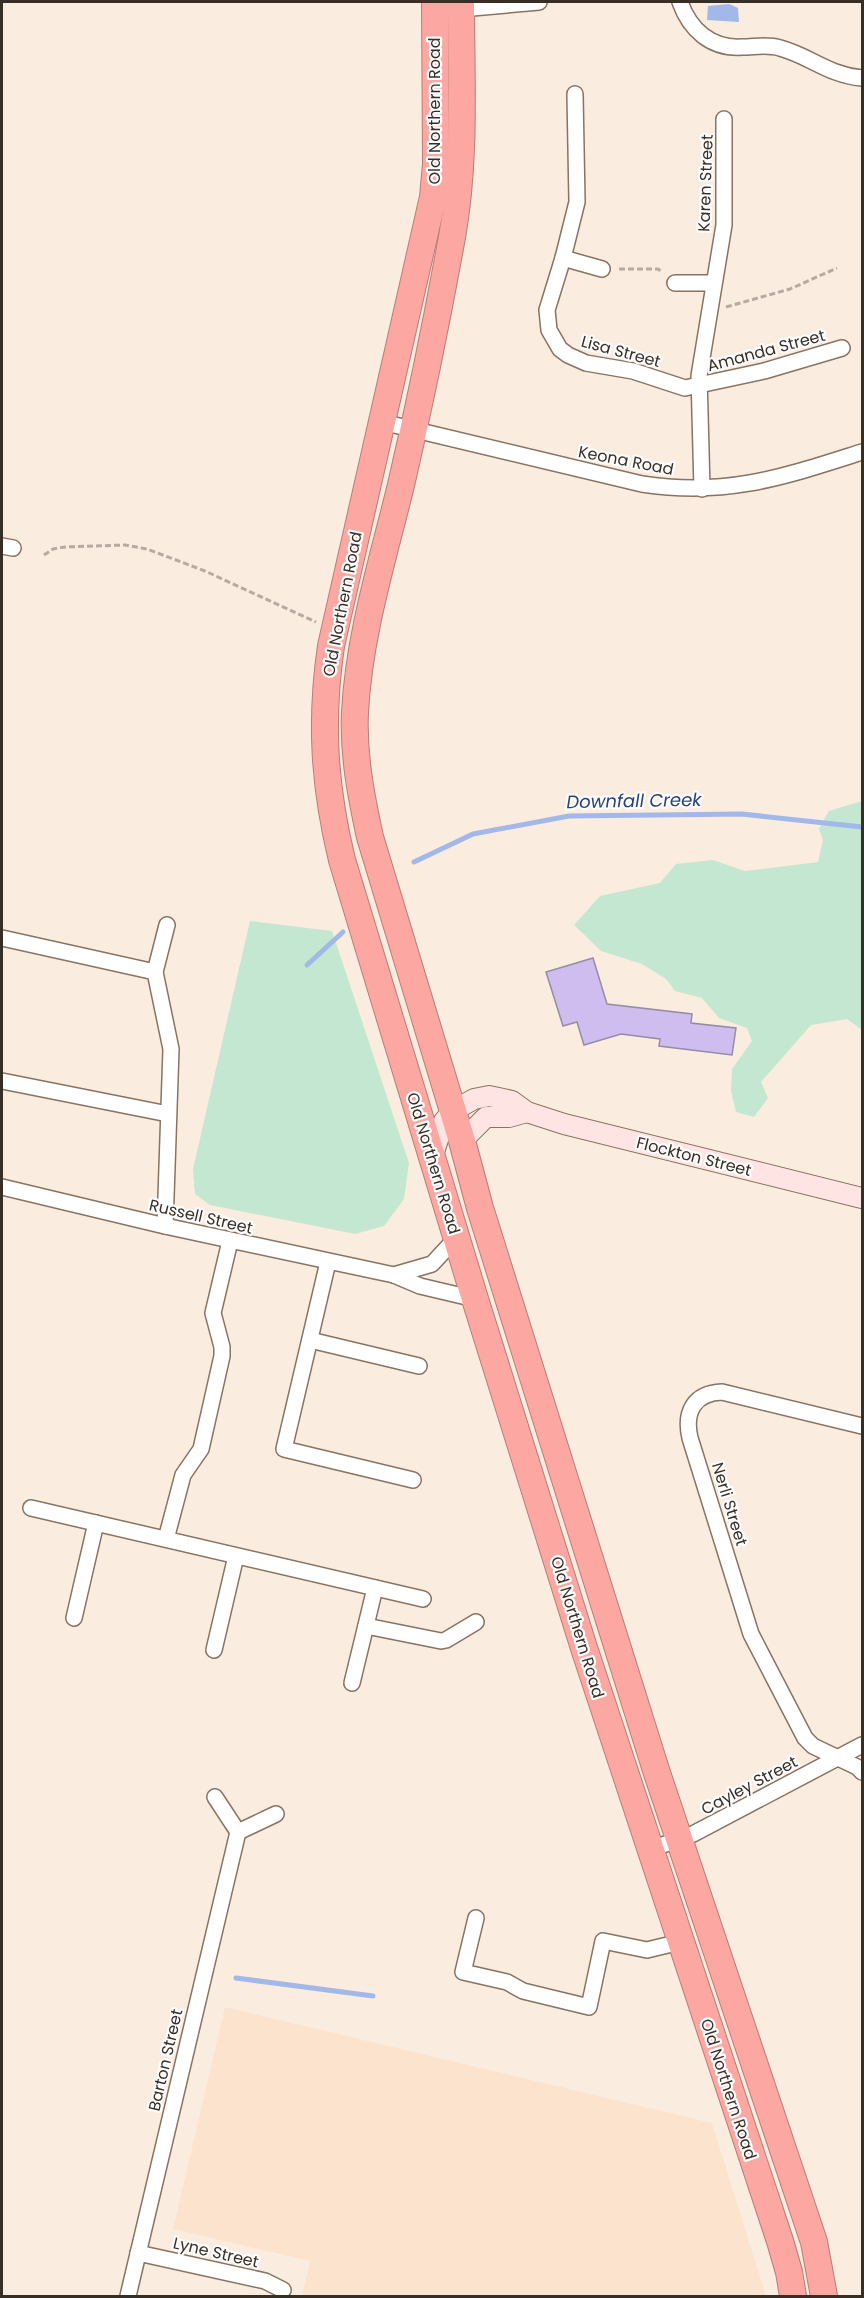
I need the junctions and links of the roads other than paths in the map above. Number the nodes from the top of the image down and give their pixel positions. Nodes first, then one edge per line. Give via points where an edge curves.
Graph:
1 (435, 2) edge
2 (539, 2) edge
3 (680, 2) edge
4 (461, 5) edge
5 (862, 78) edge
6 (575, 94) dead end
7 (724, 119) dead end
8 (563, 258) junction
9 (602, 269) road end
10 (713, 283) junction
11 (675, 284) road end
12 (842, 348) dead end
13 (699, 386) junction
14 (382, 422) junction
15 (413, 430) junction
16 (862, 452) edge
17 (702, 489) junction
18 (167, 925) dead end
19 (2, 938) edge
20 (156, 972) junction
21 (2, 1081) edge
22 (453, 1111) junction
23 (526, 1112) junction
24 (168, 1114) junction
25 (462, 1141) junction
26 (432, 1158) junction
27 (2, 1187) edge
28 (862, 1198) edge
29 (165, 1226) junction
30 (457, 1237) junction
31 (230, 1241) junction
32 (328, 1262) junction
33 (394, 1275) junction
34 (475, 1299) junction
35 (310, 1340) junction
36 (419, 1366) dead end
37 (862, 1426) edge
38 (414, 1480) dead end
39 (31, 1508) dead end
40 (96, 1523) junction
41 (166, 1539) junction
42 (236, 1556) junction
43 (375, 1588) junction
44 (423, 1599) dead end
45 (74, 1618) dead end
46 (476, 1622) dead end
47 (366, 1626) junction
48 (214, 1650) dead end
49 (352, 1683) dead end
50 (862, 1745) edge
51 (839, 1758) junction
52 (656, 1770) junction
53 (862, 1772) edge
54 (215, 1797) dead end
55 (632, 1797) junction
56 (276, 1814) dead end
57 (238, 1832) junction
58 (680, 1839) junction
59 (649, 1851) junction
60 (476, 1918) dead end
61 (680, 1942) junction
62 (138, 2253) junction
63 (283, 2290) dead end
64 (128, 2296) edge
65 (793, 2296) edge
66 (824, 2296) edge

1 - 14 highway, Old Northern Road via 433,197
2 - 4 street
3 - 5 street via 691,24 715,44 778,47 829,71
4 - 15 highway, Old Northern Road via 460,184
6 - 8 street, Lisa Street via 577,202
7 - 10 street, Karen Street via 725,210
8 - 9 street
8 - 13 street, Lisa Street via 547,309 549,330 560,349 586,363 633,371 678,387
10 - 11 street
10 - 13 street, Karen Street
12 - 13 street, Amanda Street
13 - 17 street, Karen Street
14 - 15 street, Keona Road
14 - 26 highway, Old Northern Road via 332,646 324,707 325,766 342,860
15 - 17 street, Keona Road via 642,484
15 - 22 highway, Old Northern Road via 364,641 355,739 370,837
16 - 17 street, Keona Road via 761,483
18 - 20 street
19 - 20 street
20 - 24 street via 171,1049
21 - 24 street
22 - 23 street, Flockton Street via 466,1101 489,1096 512,1101
22 - 25 highway, Old Northern Road
22 - 26 street via 442,1124
23 - 25 street, Flockton Street via 486,1117
23 - 28 street, Flockton Street
24 - 29 street
25 - 52 highway, Old Northern Road
26 - 30 highway, Old Northern Road
27 - 29 street, Russell Street
29 - 31 street, Russell Street
30 - 33 street, Russell Street via 432,1264
30 - 34 highway, Old Northern Road
31 - 32 street, Russell Street
31 - 41 street via 213,1313 222,1356 201,1449 183,1475
32 - 33 street, Russell Street
32 - 35 street
33 - 34 street, Russell Street via 420,1286
34 - 55 highway, Old Northern Road
35 - 36 street
35 - 38 street via 284,1449
37 - 51 street, Nerli Street via 722,1392 703,1396 687,1418 754,1641 805,1738
39 - 40 street
40 - 41 street
40 - 45 street
41 - 42 street
42 - 43 street
42 - 48 street
43 - 44 street
43 - 47 street
46 - 47 street via 441,1641
47 - 49 street
50 - 51 street, Cayley Street
51 - 53 street
51 - 58 street, Cayley Street
52 - 55 highway via 645,1790
52 - 58 highway, Old Northern Road
54 - 57 street
55 - 59 highway, Old Northern Road
56 - 57 street
57 - 62 street, Barton Street
58 - 59 street, Cayley Street
58 - 66 highway, Old Northern Road via 814,2242
59 - 61 highway, Old Northern Road
60 - 61 street via 463,1972 589,2007 603,1941 647,1950
61 - 65 highway, Old Northern Road via 780,2241
62 - 63 street, Lyne Street via 265,2281
62 - 64 street, Barton Street

